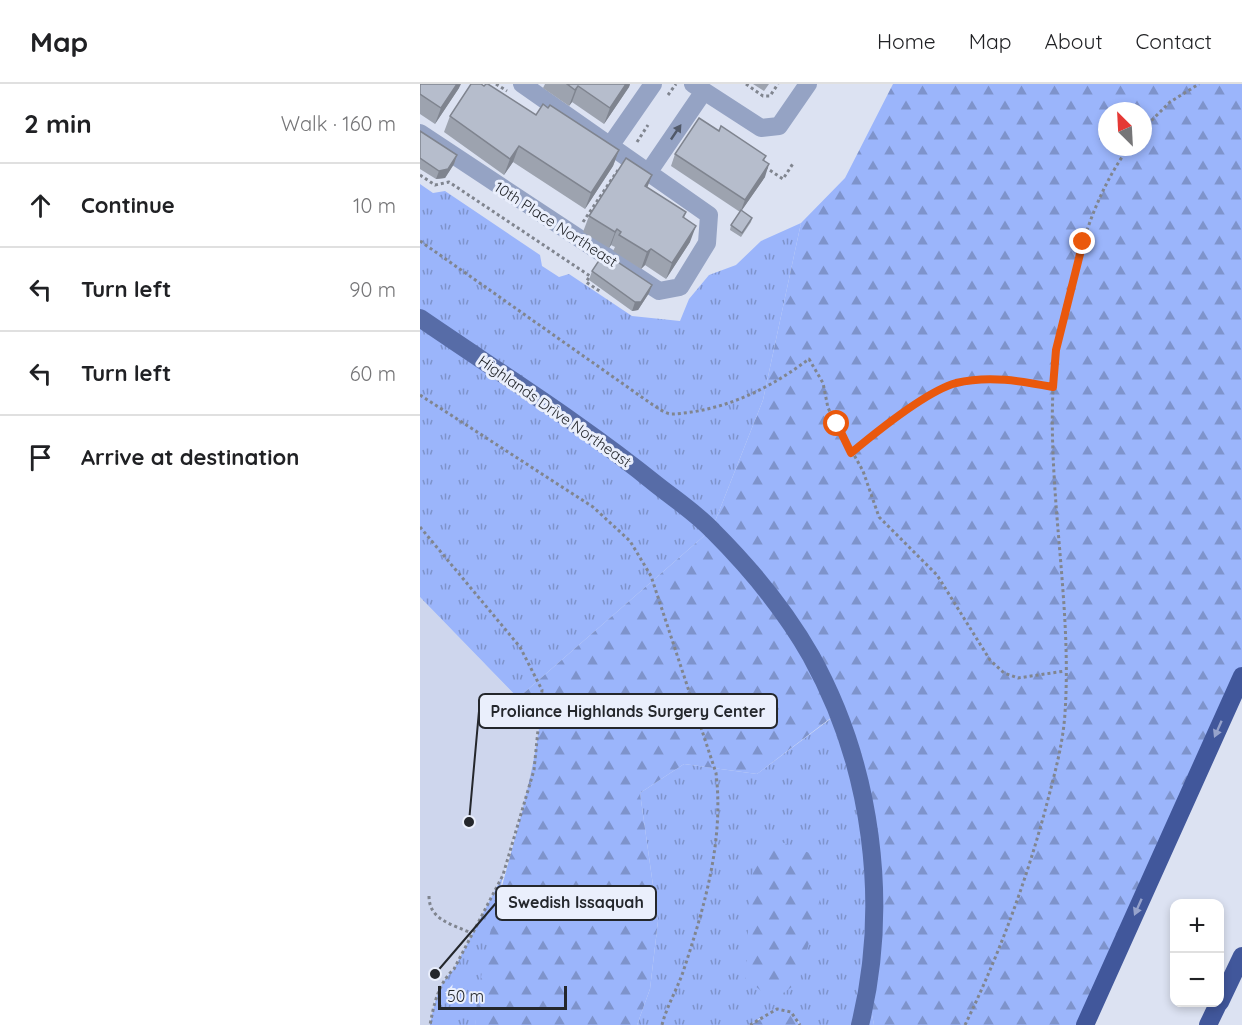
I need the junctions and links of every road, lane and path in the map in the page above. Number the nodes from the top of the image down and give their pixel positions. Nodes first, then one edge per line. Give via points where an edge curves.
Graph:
1 (522, 84) edge
2 (653, 84) edge
3 (746, 84) edge
4 (778, 84) edge
5 (808, 84) edge
6 (1199, 84) edge
7 (698, 87) edge
8 (1152, 120) edge
9 (420, 133) edge
10 (610, 146) junction
11 (1124, 156) edge
12 (794, 162) dead end
13 (764, 166) edge
14 (648, 173) junction
15 (420, 175) edge
16 (420, 241) edge
17 (601, 292) dead end
18 (420, 318) edge
19 (1053, 387) junction
20 (420, 395) edge
21 (851, 453) junction
22 (420, 527) edge
23 (1065, 671) junction
24 (1242, 676) edge
25 (429, 896) dead end
26 (471, 933) junction
27 (1242, 956) edge
28 (1224, 992) edge
29 (1217, 1007) edge
30 (430, 1025) edge
31 (662, 1025) edge
32 (750, 1025) edge
33 (800, 1025) edge
34 (860, 1025) edge
35 (965, 1025) edge
36 (1085, 1025) edge
37 (1208, 1025) edge

1 - 10 street, 10th Place Northeast
2 - 10 street
3 - 4 path via 764,96 770,96
5 - 7 street via 778,126 760,129
6 - 8 path via 1170,102
14 -> 7 street
9 - 14 street, 10th Place Northeast via 659,291 680,287 707,243 709,215
10 - 14 street, 10th Place Northeast
11 - 19 path via 1098,202 1083,242 1056,350
12 - 13 path via 783,179
15 - 17 path via 435,185 448,182 590,276 586,282
16 - 21 path via 652,405 672,415 712,408 775,384 808,359 815,367 828,408
18 - 34 main road, Highlands Drive Northeast via 602,440 712,529 763,586 811,656 858,775 871,843 875,907
19 - 21 path via 1004,379 954,384 873,434
19 - 23 path
20 - 31 path via 593,507 630,541 651,576 716,773 720,804 711,875 684,971
21 - 23 path via 863,471 879,517 937,575 990,660 1004,673 1018,678
22 - 26 path via 520,647 542,690 534,770 503,875
23 - 35 path via 1060,749 1041,827 990,972
24 -> 36 highway
25 - 26 path via 434,915
26 - 30 path via 454,969 444,979
27 - 28 highway
29 - 37 highway
32 - 33 path via 777,1009 791,1012

